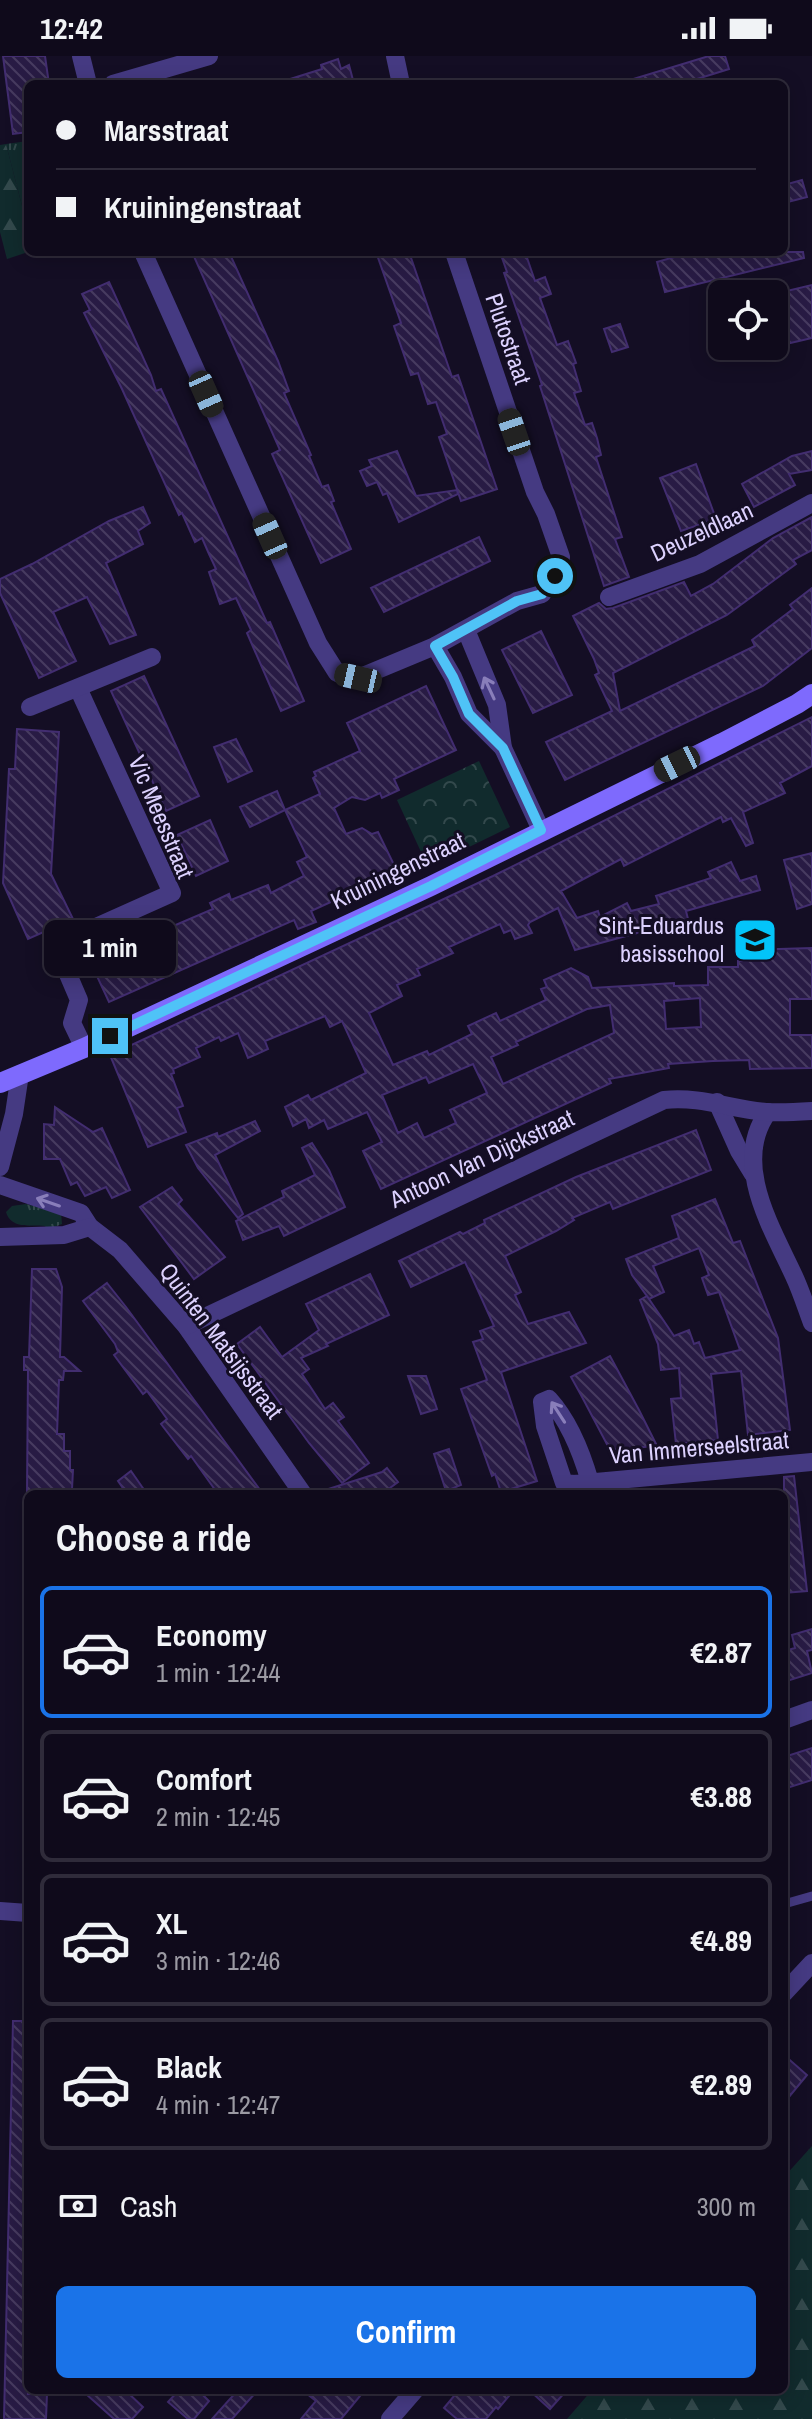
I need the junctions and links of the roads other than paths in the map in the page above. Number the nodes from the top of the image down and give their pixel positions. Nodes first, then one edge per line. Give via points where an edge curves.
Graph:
1 (81, 56) edge
2 (209, 56) edge
3 (395, 56) edge
4 (87, 80) edge
5 (127, 80) edge
6 (400, 80) edge
7 (145, 256) edge
8 (455, 256) edge
9 (812, 503) edge
10 (609, 597) dead end
11 (466, 630) junction
12 (435, 646) junction
13 (152, 657) dead end
14 (78, 688) junction
15 (812, 694) edge
16 (30, 707) dead end
17 (503, 748) junction
18 (541, 830) junction
19 (84, 1048) junction
20 (20, 1074) junction
21 (0, 1083) edge
22 (717, 1102) junction
23 (812, 1111) edge
24 (768, 1112) junction
25 (0, 1167) edge
26 (754, 1175) junction
27 (0, 1185) edge
28 (90, 1227) junction
29 (0, 1237) edge
30 (812, 1323) edge
31 (186, 1326) junction
32 (812, 1462) edge
33 (590, 1482) dead end
34 (300, 1490) edge
35 (812, 1710) edge
36 (788, 1719) edge
37 (812, 1896) edge
38 (788, 1903) edge
39 (0, 1911) edge
40 (24, 1913) edge
41 (812, 1963) edge
42 (788, 1989) edge
43 (412, 2394) edge
44 (390, 2419) edge

1 - 4 street
2 - 5 street
3 - 6 street
7 - 12 street via 318,643 337,673 358,678
8 - 11 street, Plutostraat via 561,557 542,594 517,601
9 - 10 street, Deuzeldlaan via 700,564
11 - 12 street
17 -> 11 street via 497,705
12 - 17 street via 469,714
13 - 14 street
14 - 16 street
14 - 19 street, Vic Meesstraat via 172,893 76,936 66,953 67,972 79,1000 72,1023
15 - 18 street, Kruiningenstraat
17 - 18 street
18 - 19 street, Kruiningenstraat
19 - 20 street, Kruiningenstraat
20 - 21 street, Kruiningenstraat
20 - 25 street
22 - 24 street, Antoon Van Dijckstraat
22 - 26 street
22 - 31 street, Antoon Van Dijckstraat via 664,1100
23 - 24 street, Antoon Van Dijckstraat
24 - 26 street via 756,1133
26 - 30 street
28 -> 27 street, Quinten Matsijsstraat via 81,1213
28 - 29 street via 64,1235
28 - 31 street, Quinten Matsijsstraat via 120,1250
31 - 34 street, Quinten Matsijsstraat
32 - 33 street, Van Immerseelstraat
35 - 36 street
37 - 38 lane
39 - 40 street
41 - 42 street
43 - 44 street

